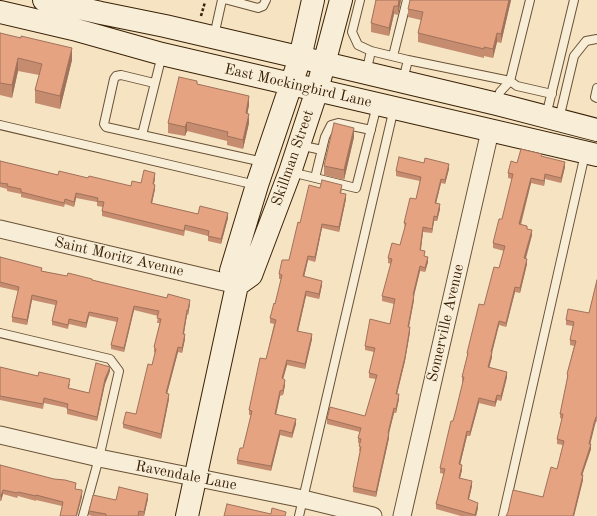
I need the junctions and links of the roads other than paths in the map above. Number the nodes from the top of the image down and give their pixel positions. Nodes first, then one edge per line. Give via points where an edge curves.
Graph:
1 (44, 0) edge
2 (222, 0) edge
3 (228, 0) edge
4 (266, 0) edge
5 (313, 0) edge
6 (341, 0) edge
7 (360, 0) edge
8 (406, 0) edge
9 (530, 0) edge
10 (574, 0) edge
11 (241, 2) edge
12 (79, 4) edge
13 (0, 12) edge
14 (73, 29) junction
15 (213, 37) junction
16 (597, 39) edge
17 (371, 51) junction
18 (162, 54) junction
19 (393, 56) junction
20 (300, 58) junction
21 (408, 60) junction
22 (324, 63) junction
23 (366, 73) junction
24 (510, 81) junction
25 (403, 82) junction
26 (154, 83) junction
27 (292, 85) junction
28 (597, 88) edge
29 (317, 90) junction
30 (552, 94) junction
31 (597, 98) edge
32 (497, 104) junction
33 (385, 106) junction
34 (552, 119) junction
35 (0, 125) edge
36 (371, 130) junction
37 (597, 130) edge
38 (490, 131) junction
39 (142, 134) junction
40 (299, 144) junction
41 (322, 150) junction
42 (591, 154) edge
43 (265, 162) junction
44 (290, 172) junction
45 (315, 178) junction
46 (257, 185) junction
47 (0, 229) edge
48 (237, 285) junction
49 (0, 333) edge
50 (0, 435) edge
51 (98, 458) junction
52 (195, 478) junction
53 (302, 499) junction
54 (83, 516) edge
55 (187, 516) edge
56 (299, 516) edge
57 (373, 516) edge
58 (402, 516) edge
59 (503, 516) edge

1 - 12 main road, East Mockingbird Lane
2 - 15 lane
3 - 11 lane
4 - 11 lane via 263,6 258,8
5 - 20 main road, Skillman Street
6 - 22 main road, Skillman Street
7 - 17 lane via 352,32 358,45
8 - 19 lane
9 - 24 lane
10 - 30 lane
12 - 14 main road
12 - 15 main road, East Mockingbird Lane
13 - 14 main road, East Mockingbird Lane
14 - 18 main road, East Mockingbird Lane
15 - 20 main road, East Mockingbird Lane
16 - 34 lane via 586,41 574,56
17 - 19 lane
17 - 23 lane
18 - 26 lane
18 - 27 main road, East Mockingbird Lane
19 - 21 lane
20 - 22 main road, East Mockingbird Lane
20 - 27 main road, Skillman Street
21 - 24 lane
21 - 25 lane
22 - 23 main road, East Mockingbird Lane
22 - 29 main road, Skillman Street
23 - 25 main road, East Mockingbird Lane
24 - 30 lane via 517,86
24 - 32 lane via 500,92
25 - 32 main road, East Mockingbird Lane
26 - 39 lane
26 - 39 lane via 121,75 114,79 104,124 106,127
27 - 29 main road, East Mockingbird Lane
27 - 43 main road, Skillman Street
28 - 31 lane
29 - 33 main road, East Mockingbird Lane
29 - 40 main road, Skillman Street
30 - 34 lane
32 - 34 main road, East Mockingbird Lane
32 - 38 main road
33 - 36 lane
33 - 38 main road, East Mockingbird Lane
33 - 53 lane
34 - 37 main road, East Mockingbird Lane
35 - 46 lane
36 - 41 lane via 338,123 331,125
36 - 45 lane via 356,188
38 - 42 main road, East Mockingbird Lane
38 - 58 street, Somerville Avenue
39 - 43 lane
40 - 41 lane
40 - 44 main road, Skillman Street
41 - 45 lane
42 - 59 lane
43 - 46 main road, Skillman Street
44 - 45 lane
44 - 48 main road, Skillman Street via 251,275
46 - 48 main road, Skillman Street via 231,271
47 - 48 street, Saint Moritz Avenue
48 - 52 main road, Skillman Street
49 - 51 lane via 110,359 119,371
50 - 51 street, Ravendale Lane
51 - 52 street, Ravendale Lane
51 - 54 lane
52 - 53 street, Ravendale Lane
52 - 55 main road, Skillman Street
53 - 56 lane
53 - 57 street, Ravendale Lane

